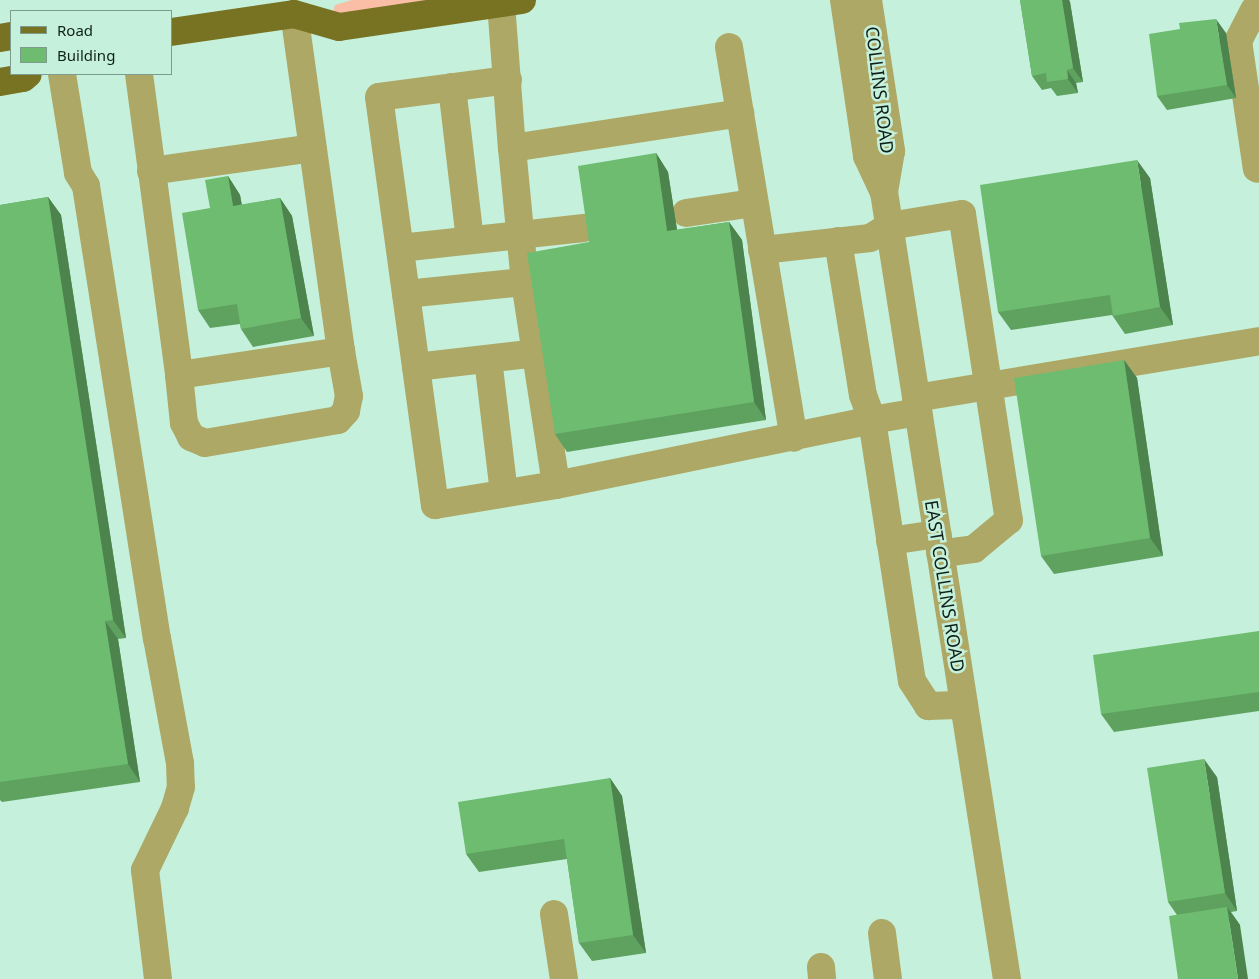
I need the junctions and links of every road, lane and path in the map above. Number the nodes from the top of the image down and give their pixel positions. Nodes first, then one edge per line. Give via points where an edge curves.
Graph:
1 (844, 0) edge
2 (868, 0) edge
3 (509, 1) edge
4 (303, 7) edge
5 (1254, 10) dead end
6 (172, 32) edge
7 (729, 47) dead end
8 (27, 75) edge
9 (62, 75) edge
10 (139, 75) edge
11 (508, 80) junction
12 (0, 82) edge
13 (452, 87) junction
14 (740, 114) junction
15 (312, 148) junction
16 (512, 148) junction
17 (1257, 169) dead end
18 (151, 171) junction
19 (884, 192) junction
20 (754, 203) junction
21 (686, 213) dead end
22 (889, 226) junction
23 (584, 228) edge
24 (522, 234) junction
25 (470, 240) junction
26 (838, 241) junction
27 (400, 248) junction
28 (762, 250) junction
29 (525, 282) junction
30 (406, 294) junction
31 (1259, 341) edge
32 (341, 351) junction
33 (537, 353) junction
34 (488, 359) junction
35 (416, 367) junction
36 (179, 375) junction
37 (988, 385) junction
38 (917, 405) junction
39 (872, 420) junction
40 (794, 438) junction
41 (556, 484) junction
42 (504, 493) junction
43 (890, 541) junction
44 (939, 544) junction
45 (964, 705) junction
46 (554, 914) dead end
47 (882, 933) dead end
48 (158, 979) edge
49 (564, 979) edge
50 (888, 979) edge
51 (1007, 979) edge

1 - 19 street, COLLINS ROAD via 867,156
2 - 19 street, COLLINS ROAD via 891,151
3 - 4 main road via 339,27
3 - 11 street
4 - 6 main road
4 - 15 street
5 - 17 street via 1238,41
7 - 14 street
8 - 12 main road
9 - 48 street via 78,173 86,186 157,638 176,730 181,787 175,808 145,870
10 - 18 street
11 - 13 street
11 - 16 street
13 - 25 street
13 - 27 street via 379,97
14 - 16 street
14 - 20 street
15 - 18 street
15 - 32 street
16 - 24 street
18 - 36 street
19 - 22 street, EAST COLLINS ROAD
20 - 21 street
20 - 28 street
22 - 26 street via 870,238
22 - 37 street via 962,214
22 - 38 street, EAST COLLINS ROAD
23 - 24 street
24 - 25 street
24 - 29 street
25 - 27 street
26 - 28 street
26 - 39 street via 864,395
27 - 30 street
28 - 40 street
29 - 30 street
29 - 33 street
30 - 35 street
31 - 37 street
32 - 36 street
32 - 36 street via 349,396 346,411 338,420 206,443 191,437 184,423
33 - 34 street
33 - 41 street
34 - 35 street
34 - 42 street
35 - 42 street via 435,505
37 - 38 street
37 - 44 street via 1009,520 974,549
38 - 39 street
38 - 44 street, EAST COLLINS ROAD
39 - 40 street
39 - 43 street
40 - 41 street
41 - 42 street
43 - 44 street
43 - 45 street via 912,681 928,706
44 - 45 street, EAST COLLINS ROAD
45 - 51 street, EAST COLLINS ROAD
46 - 49 street
47 - 50 street

